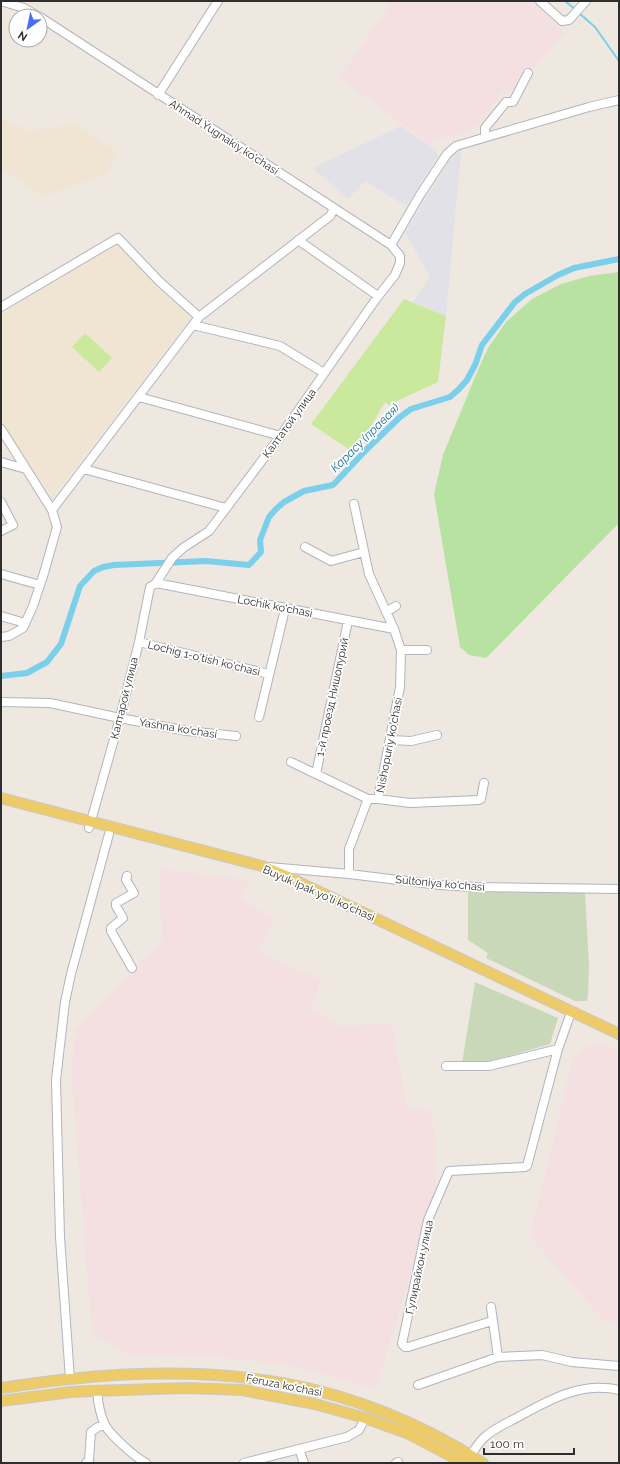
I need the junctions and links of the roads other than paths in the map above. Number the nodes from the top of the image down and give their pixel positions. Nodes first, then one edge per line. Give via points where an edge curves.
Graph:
1 (218, 1) edge
2 (540, 1) edge
3 (586, 1) edge
4 (1, 2) edge
5 (24, 8) edge
6 (48, 23) edge
7 (528, 73) dead end
8 (158, 95) junction
9 (619, 100) edge
10 (485, 136) junction
11 (334, 209) junction
12 (298, 240) junction
13 (391, 245) junction
14 (400, 263) joint
15 (378, 296) junction
16 (1, 307) edge
17 (199, 317) junction
18 (192, 325) junction
19 (324, 373) junction
20 (139, 397) junction
21 (1, 429) edge
22 (280, 436) junction
23 (1, 462) edge
24 (26, 469) junction
25 (84, 469) junction
26 (1, 502) edge
27 (354, 504) dead end
28 (226, 508) junction
29 (52, 510) junction
30 (1, 531) edge
31 (306, 547) dead end
32 (364, 552) junction
33 (163, 570) joint
34 (1, 574) edge
35 (156, 582) junction
36 (40, 585) junction
37 (396, 606) dead end
38 (285, 608) junction
39 (386, 612) junction
40 (1, 616) edge
41 (348, 621) junction
42 (25, 623) junction
43 (394, 629) junction
44 (1, 636) edge
45 (138, 642) junction
46 (401, 650) junction
47 (427, 650) dead end
48 (269, 674) junction
49 (1, 702) edge
50 (259, 717) dead end
51 (120, 718) junction
52 (437, 735) dead end
53 (236, 736) dead end
54 (391, 740) junction
55 (291, 762) dead end
56 (316, 774) junction
57 (484, 783) dead end
58 (1, 798) edge
59 (368, 799) junction
60 (378, 799) junction
61 (1, 805) edge
62 (90, 825) junction
63 (110, 830) junction
64 (262, 866) junction
65 (349, 874) junction
66 (127, 876) dead end
67 (619, 889) edge
68 (132, 968) dead end
69 (571, 1015) junction
70 (619, 1034) edge
71 (619, 1041) edge
72 (558, 1049) junction
73 (446, 1066) dead end
74 (490, 1307) dead end
75 (492, 1321) junction
76 (498, 1357) junction
77 (619, 1366) edge
78 (70, 1378) junction
79 (418, 1385) dead end
80 (1, 1388) edge
81 (619, 1390) edge
82 (97, 1391) junction
83 (71, 1392) junction
84 (1, 1401) edge
85 (365, 1418) junction
86 (105, 1425) junction
87 (298, 1449) junction
88 (468, 1459) edge
89 (86, 1463) edge
90 (146, 1463) edge
91 (244, 1463) edge
92 (304, 1463) edge
93 (483, 1463) edge

1 - 8 street
2 - 3 street via 562,22 571,18
4 - 5 street, Ahmad Yugnakiy ko'chasi
6 - 8 street, Ahmad Yugnakiy ko'chasi
7 - 10 street via 513,102 506,102 485,128
8 - 11 street, Ahmad Yugnakiy ko'chasi
9 - 10 street
10 - 13 street via 456,146 449,152
11 - 12 street via 330,216
11 - 13 street, Ahmad Yugnakiy ko'chasi
12 - 15 street
12 - 17 street
13 - 14 street, Ahmad Yugnakiy ko'chasi via 400,256
14 - 15 street, Калтатой улица via 395,275
15 - 19 street, Калтатой улица
16 - 17 street via 118,238 159,281
17 - 18 street
18 - 19 street via 280,346
18 - 20 street
19 - 22 street, Калтатой улица
20 - 22 street
20 - 25 street
21 - 24 street
22 - 28 street, Калтатой улица
23 - 24 street
24 - 29 street
25 - 28 street
25 - 29 street
26 - 30 street via 13,525
27 - 32 street, Nishopuriy ko'chasi
28 - 33 street, Калтатой улица via 209,531 183,548
29 - 36 street via 56,527
31 - 32 street via 331,561
32 - 39 street, Nishopuriy ko'chasi via 369,574
33 - 35 street, Калтарой улица
34 - 36 street
35 - 38 street, Lochik ko'chasi
35 - 45 street, Калтарой улица via 150,587
36 - 42 street
37 - 39 street
38 - 41 street, Lochik ko'chasi
38 - 48 street
39 - 43 street, Nishopuriy ko'chasi
40 - 42 street
41 - 43 street, Lochik ko'chasi
41 - 56 street, 1-й проезд Нишопурий
42 - 44 street via 23,628 9,636
43 - 46 street, Nishopuriy ko'chasi
45 - 48 street, Lochig 1-o'tish ko'chasi
45 - 51 street, Калтарой улица
46 - 47 street
46 - 54 street, Nishopuriy ko'chasi via 400,687
48 - 50 street
49 - 51 street, Yashna ko'chasi via 50,703
51 - 53 street, Yashna ko'chasi via 187,731
51 - 62 street, Калтарой улица
52 - 54 street via 411,741
54 - 60 street, Nishopuriy ko'chasi
55 - 56 street
56 - 59 street
57 - 60 street via 480,800 410,803
58 - 62 main road, Buyuk Ipak yo'li ko'chasi
59 - 60 street, Nishopuriy ko'chasi
59 - 65 street, Nishopuriy ko'chasi via 350,849
61 - 62 main road, Buyuk Ipak yo'li ko'chasi
62 - 63 main road, Buyuk Ipak yo'li ko'chasi
63 - 64 main road, Buyuk Ipak yo'li ko'chasi
63 - 69 main road, Buyuk Ipak yo'li ko'chasi via 266,875
63 - 78 street via 70,974 56,1080 60,1237
64 - 65 street, Sultoniya ko'chasi
64 - 69 main road, Buyuk Ipak yo'li ko'chasi
65 - 67 street, Sultoniya ko'chasi via 474,887
66 - 68 street via 126,880 134,893 116,903 122,918 111,931
69 - 70 main road, Buyuk Ipak yo'li ko'chasi
69 - 71 main road, Buyuk Ipak yo'li ko'chasi
69 - 72 street
72 - 73 street via 488,1066
72 - 75 street, Гулирайхон улица via 527,1166 449,1171 428,1220 402,1344 408,1347
74 - 75 street
75 - 76 street
76 - 77 street via 542,1355 572,1362
76 - 79 street
78 - 80 main road, Feruza ko'chasi
78 - 83 main road
78 - 88 main road, Feruza ko'chasi via 189,1373 278,1381 345,1398 382,1411 412,1424
81 - 88 street via 608,1387 584,1389 548,1401 485,1436
82 - 83 main road, Feruza ko'chasi
82 - 85 main road, Feruza ko'chasi via 187,1388 242,1390 315,1404
82 - 86 street
83 - 84 main road, Feruza ko'chasi
85 - 87 street via 359,1430 352,1435
85 - 88 main road, Feruza ko'chasi
86 - 89 street via 94,1428 91,1432 89,1460
86 - 90 street via 130,1452
87 - 91 street
87 - 92 street
88 - 93 main road, Feruza ko'chasi

